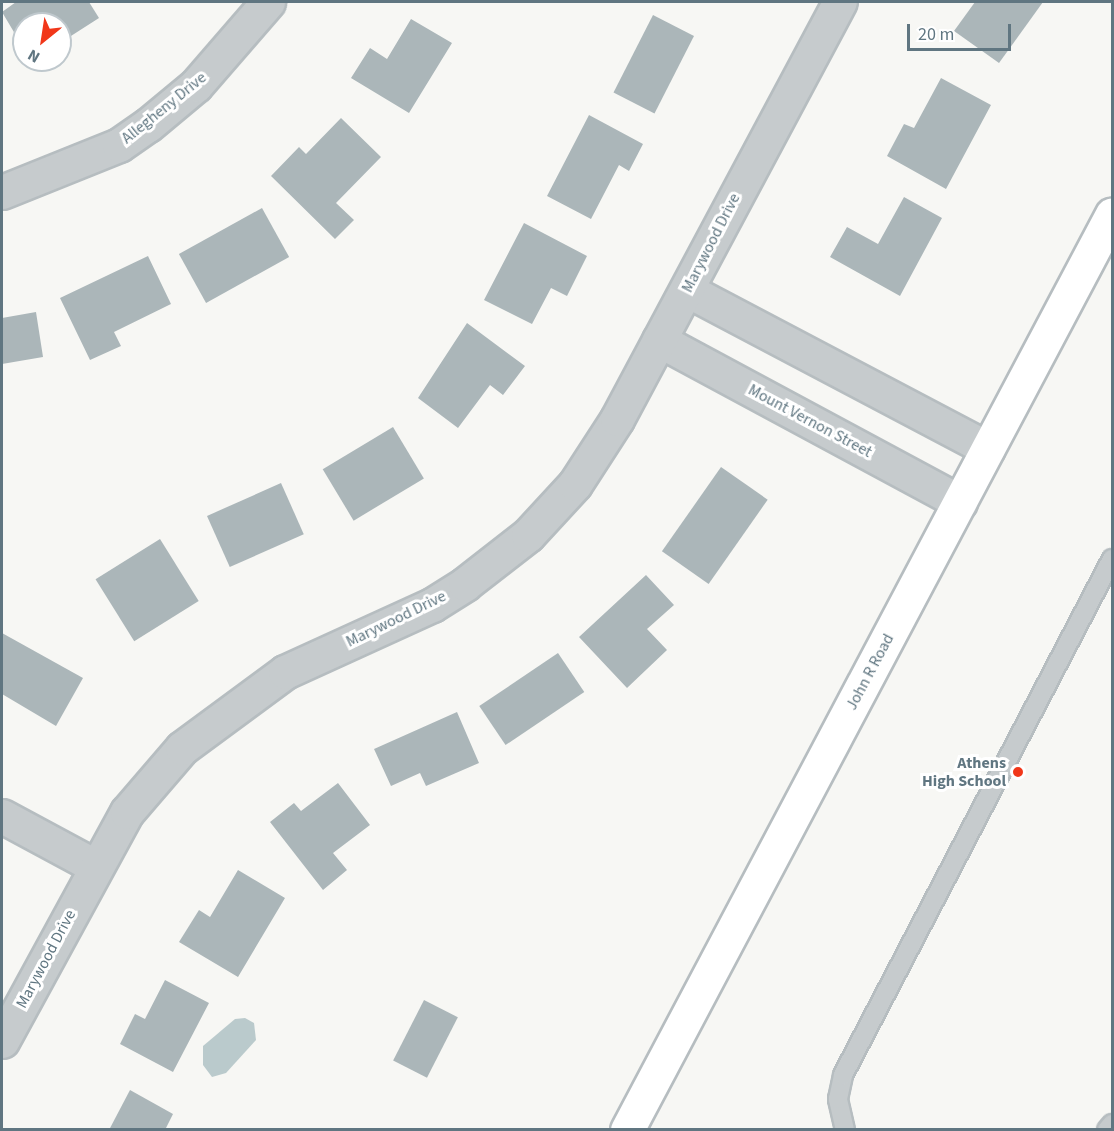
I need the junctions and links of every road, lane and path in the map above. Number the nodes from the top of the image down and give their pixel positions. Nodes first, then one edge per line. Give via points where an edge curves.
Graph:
1 (268, 2) edge
2 (840, 2) edge
3 (2, 192) edge
4 (1108, 235) edge
5 (687, 290) junction
6 (659, 340) junction
7 (988, 449) junction
8 (960, 502) junction
9 (1113, 559) edge
10 (2, 816) edge
11 (95, 866) junction
12 (2, 1041) edge
13 (1113, 1124) edge
14 (627, 1130) edge
15 (845, 1130) edge
16 (1107, 1130) edge

1 - 3 street, Allegheny Drive via 196,85 148,125 110,149
2 - 5 street, Marywood Drive
4 - 7 main road, John R Road
5 - 6 street, Marywood Drive
5 - 7 street
6 - 8 street, Mount Vernon Street
6 - 11 street, Marywood Drive via 575,484 528,535 432,605 285,672 212,721 153,779
7 - 8 main road, John R Road
8 - 14 main road, John R Road
9 - 15 lane via 843,1075 838,1099
10 - 11 street
11 - 12 street, Marywood Drive
13 - 16 lane

